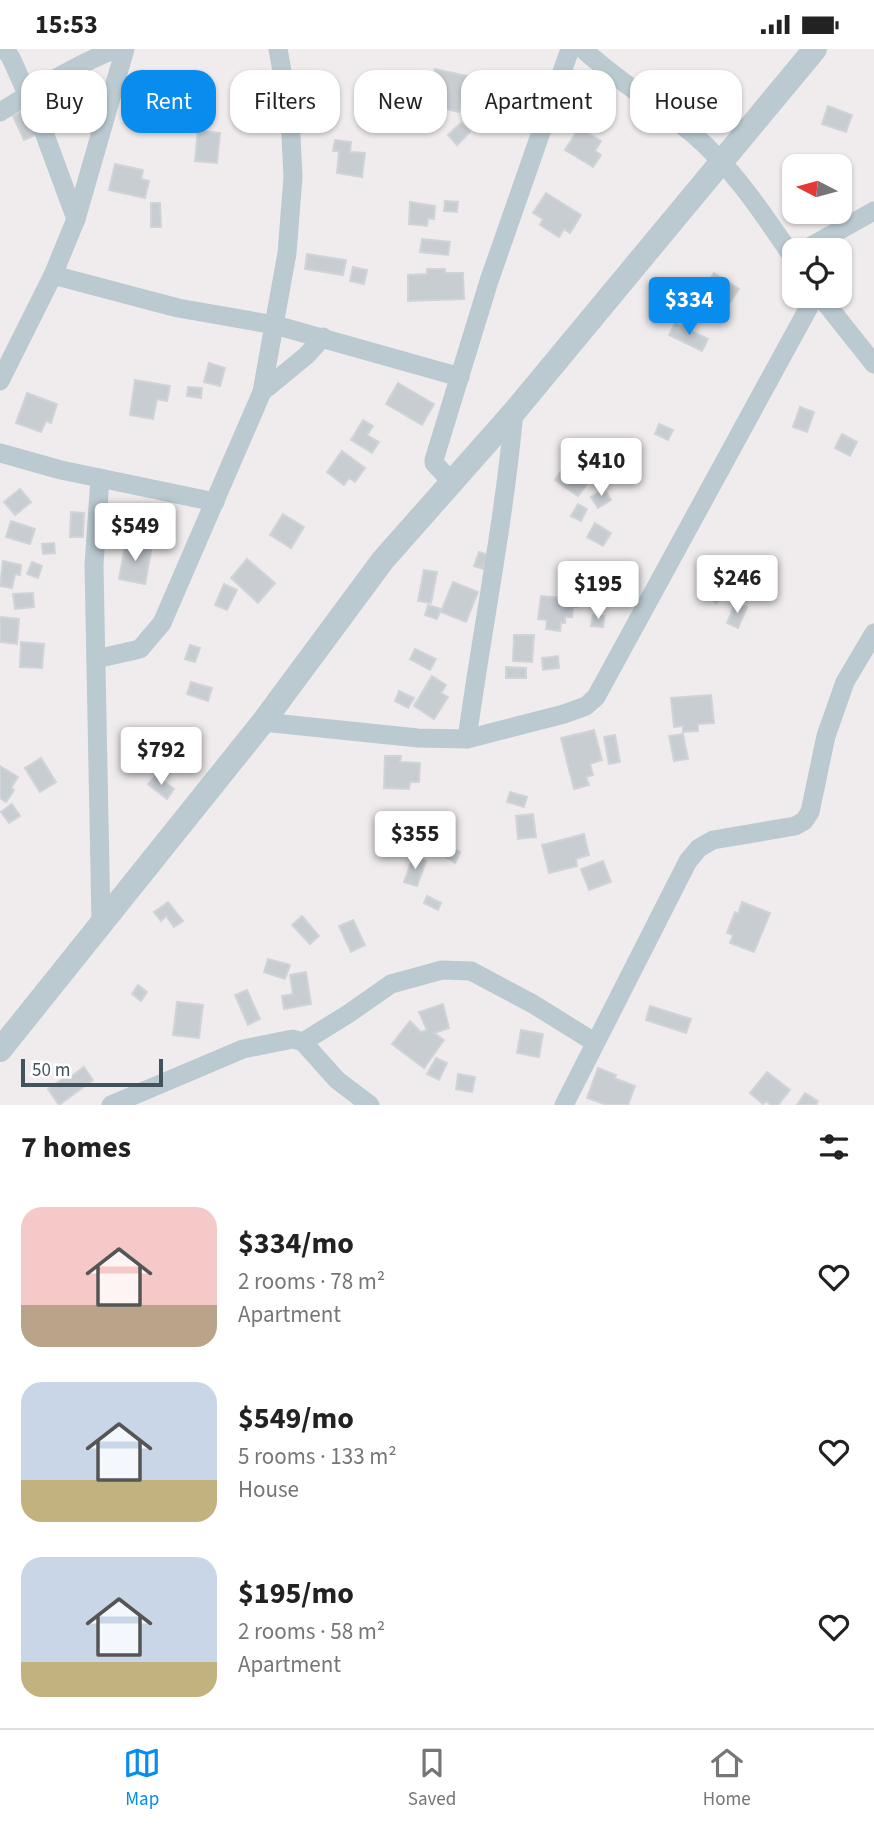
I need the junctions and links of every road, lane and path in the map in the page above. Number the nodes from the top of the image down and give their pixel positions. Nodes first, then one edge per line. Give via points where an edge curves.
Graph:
1 (5, 49) edge
2 (117, 49) edge
3 (125, 49) edge
4 (278, 49) edge
5 (569, 49) edge
6 (583, 49) edge
7 (815, 49) edge
8 (71, 70) edge
9 (21, 79) edge
10 (21, 99) edge
11 (0, 112) edge
12 (44, 133) edge
13 (723, 161) junction
14 (874, 211) edge
15 (76, 219) junction
16 (783, 238) edge
17 (826, 238) edge
18 (53, 275) junction
19 (811, 308) edge
20 (828, 308) edge
21 (275, 325) junction
22 (323, 337) junction
23 (874, 364) edge
24 (460, 377) junction
25 (0, 381) edge
26 (262, 392) junction
27 (514, 412) junction
28 (0, 453) edge
29 (100, 478) junction
30 (452, 481) junction
31 (215, 502) junction
32 (874, 633) edge
33 (96, 659) junction
34 (263, 722) junction
35 (467, 739) junction
36 (101, 922) junction
37 (303, 1041) junction
38 (594, 1042) junction
39 (0, 1050) edge
40 (111, 1105) edge
41 (370, 1105) edge
42 (564, 1105) edge

1 - 9 street
2 - 8 street
3 - 15 street
4 - 21 street via 290,116 293,177 288,253
5 - 24 street
6 - 13 street
7 - 13 street
10 - 11 street
12 - 15 street
13 - 16 street
13 - 27 street
14 - 17 street
15 - 18 street
18 - 21 street via 178,308
18 - 25 street
19 - 35 street via 596,697 564,714
20 - 23 street
21 - 22 street
21 - 26 street
22 - 24 street
22 - 26 street
24 - 30 street via 433,460
26 - 31 street
27 - 30 street
27 - 35 street
28 - 29 street
29 - 31 street
29 - 33 street via 94,565
30 - 34 street via 383,560
31 - 33 street via 162,623 140,649
32 - 38 street via 845,683 804,821 713,840 699,848
33 - 36 street
34 - 35 street
34 - 36 street
36 - 39 street
37 - 38 street via 391,984 460,969 533,1004
37 - 40 street via 243,1049
37 - 41 street via 337,1080
38 - 42 street

